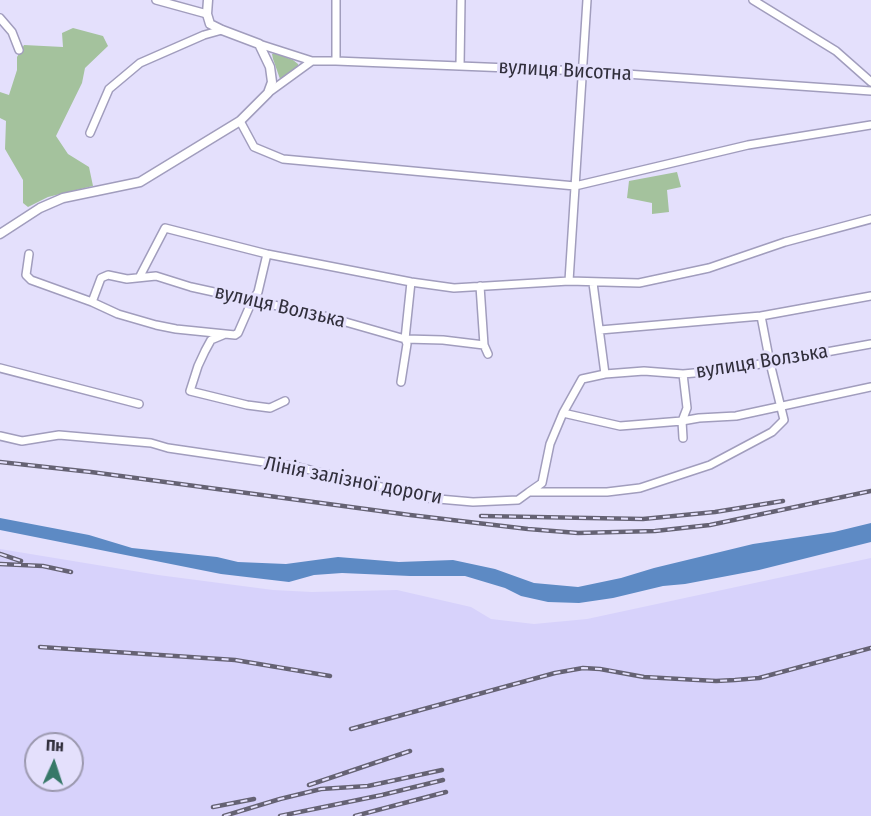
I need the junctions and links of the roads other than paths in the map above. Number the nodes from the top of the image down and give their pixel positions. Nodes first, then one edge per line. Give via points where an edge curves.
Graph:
1 (156, 0) edge
2 (208, 0) edge
3 (336, 0) edge
4 (461, 0) edge
5 (587, 0) edge
6 (753, 0) edge
7 (207, 14) junction
8 (0, 18) edge
9 (222, 30) junction
10 (259, 44) junction
11 (19, 50) dead end
12 (312, 61) junction
13 (336, 61) junction
14 (460, 66) junction
15 (583, 71) junction
16 (871, 82) edge
17 (871, 91) edge
18 (268, 93) junction
19 (240, 121) junction
20 (871, 125) edge
21 (90, 133) dead end
22 (575, 186) junction
23 (871, 219) edge
24 (0, 234) edge
25 (29, 254) dead end
26 (267, 254) junction
27 (140, 276) junction
28 (569, 281) junction
29 (411, 282) junction
30 (593, 283) junction
31 (480, 286) junction
32 (871, 296) edge
33 (252, 301) junction
34 (92, 302) junction
35 (761, 316) junction
36 (600, 330) junction
37 (225, 333) junction
38 (405, 339) junction
39 (871, 344) edge
40 (484, 345) junction
41 (488, 354) dead end
42 (770, 363) junction
43 (0, 368) edge
44 (605, 374) junction
45 (683, 374) junction
46 (402, 382) dead end
47 (871, 387) edge
48 (285, 402) dead end
49 (139, 404) dead end
50 (781, 407) junction
51 (563, 413) junction
52 (682, 422) junction
53 (0, 436) edge
54 (683, 438) dead end
55 (529, 492) junction

1 - 7 street
2 - 7 street
3 - 13 street
4 - 14 street
5 - 15 street
6 - 16 street via 836,51
7 - 9 street via 210,24
8 - 11 street via 12,32
9 - 10 street
9 - 21 street via 140,63 109,89
10 - 12 street, вулиця Висотна
10 - 18 street via 270,67 272,82
12 - 13 street, вулиця Висотна
12 - 18 street
13 - 14 street, вулиця Висотна
14 - 15 street, вулиця Висотна
15 - 17 street, вулиця Висотна
15 - 22 street
18 - 19 street
19 - 22 street via 254,147 283,159
19 - 24 street via 140,182 63,198
20 - 22 street via 748,145
22 - 28 street
23 - 30 street via 672,277 639,283
25 - 34 street via 26,275 31,280
26 - 27 street via 165,228
26 - 29 street
26 - 33 street
27 - 33 street, вулиця Волзька via 156,276
27 - 34 street, вулиця Волзька via 101,278
28 - 30 street
28 - 31 street
29 - 31 street via 453,288
29 - 38 street
30 - 36 street
31 - 40 street
32 - 35 street
33 - 37 street via 238,333
33 - 38 street, вулиця Волзька
34 - 37 street via 156,325
35 - 36 street
35 - 42 street
36 - 44 street
37 - 48 street via 212,340 190,391 270,408
38 - 40 street, вулиця Волзька
38 - 46 street
39 - 42 street, вулиця Волзька
40 - 41 street
42 - 45 street, вулиця Волзька
42 - 50 street
43 - 49 street
44 - 45 street, вулиця Волзька
44 - 51 street, вулиця Волзька via 582,379
45 - 52 street via 687,408
47 - 50 street
50 - 52 street
50 - 55 street, Лінія залізної дороги via 784,420 772,432 710,465 640,488
51 - 52 street via 620,426
51 - 55 street via 550,444 542,483
52 - 54 street
53 - 55 street, Лінія залізної дороги via 22,441 59,435 151,443 298,467 427,498 518,500

